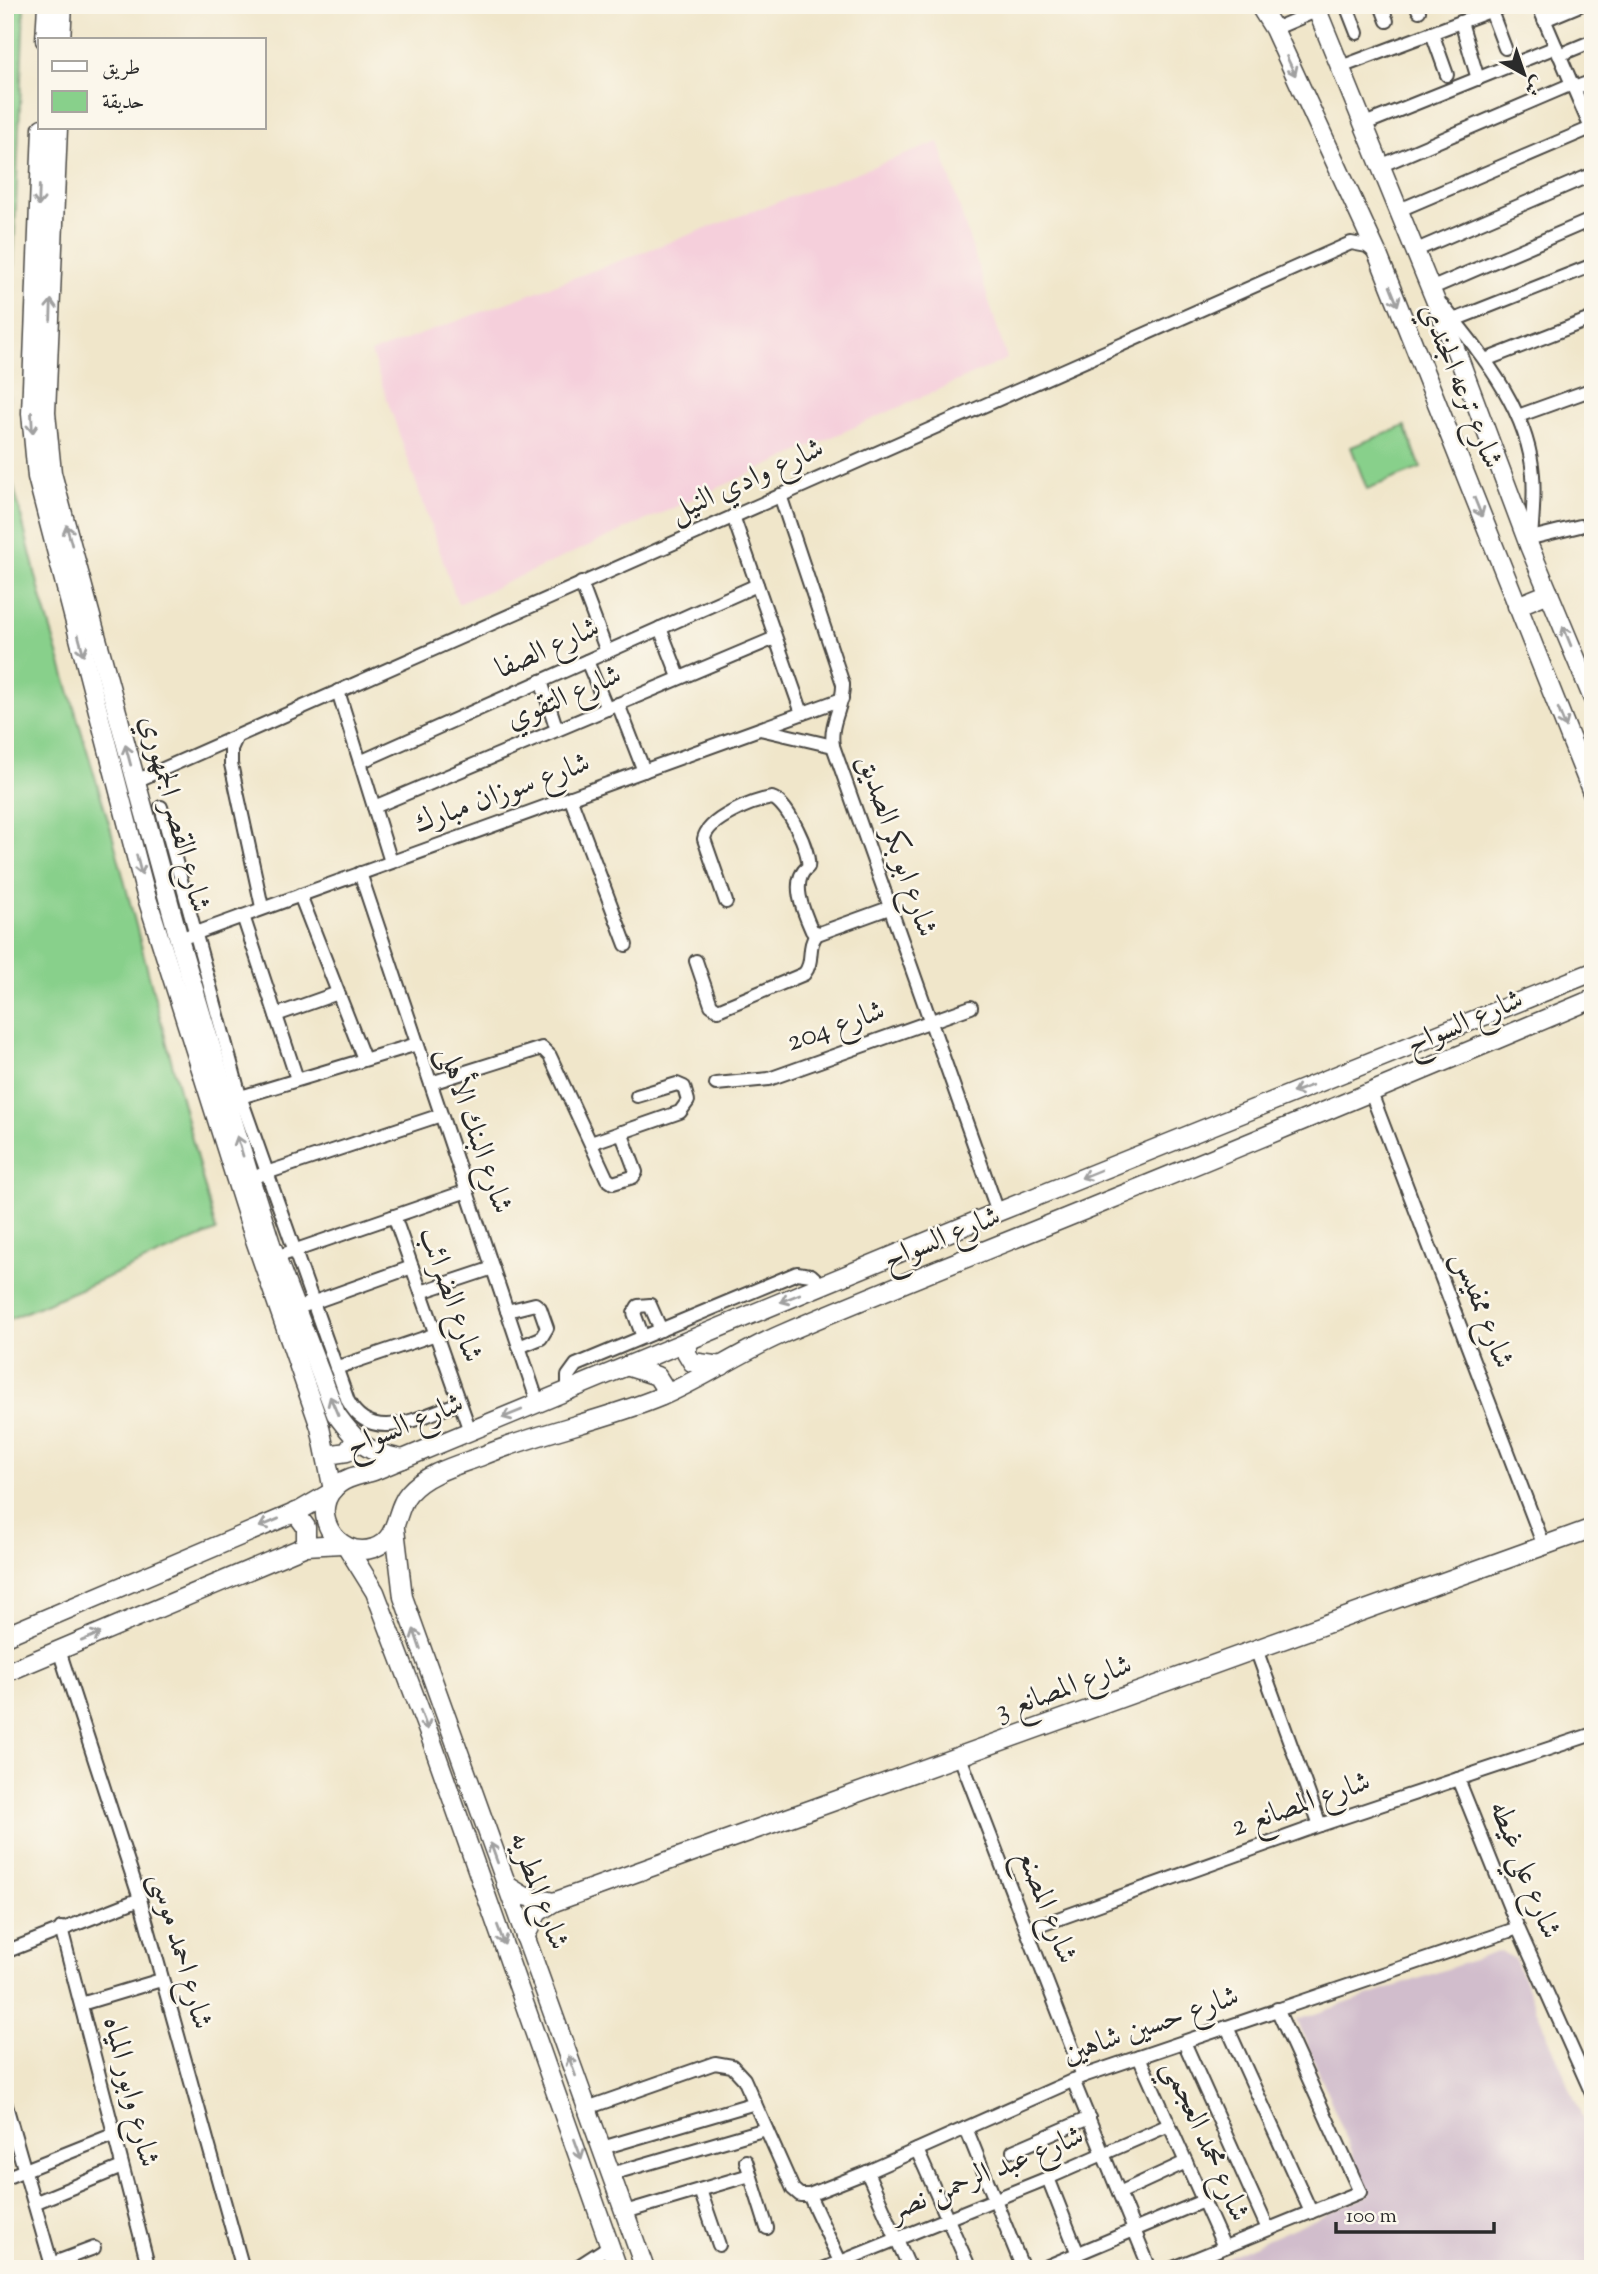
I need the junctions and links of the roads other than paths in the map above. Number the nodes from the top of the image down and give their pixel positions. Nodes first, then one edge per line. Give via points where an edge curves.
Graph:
1 (47, 5) edge
2 (63, 5) edge
3 (1259, 5) edge
4 (1346, 5) edge
5 (1381, 5) edge
6 (1506, 5) edge
7 (1538, 5) edge
8 (1580, 5) edge
9 (1320, 7) edge
10 (1491, 11) junction
11 (1387, 20) dead end
12 (1544, 20) junction
13 (1461, 22) junction
14 (1274, 29) junction
15 (1357, 33) dead end
16 (1432, 33) junction
17 (45, 38) edge
18 (61, 38) edge
19 (1593, 41) edge
20 (1504, 48) dead end
21 (1558, 51) junction
22 (1338, 68) junction
23 (1447, 75) dead end
24 (1478, 79) junction
25 (1593, 80) edge
26 (1573, 86) junction
27 (1362, 125) junction
28 (42, 130) edge
29 (58, 130) edge
30 (1592, 130) edge
31 (1380, 166) junction
32 (1593, 174) edge
33 (1397, 211) junction
34 (1593, 219) edge
35 (45, 249) junction
36 (1414, 251) junction
37 (1378, 255) junction
38 (1593, 265) edge
39 (44, 278) junction
40 (1431, 290) junction
41 (1593, 318) edge
42 (1454, 320) junction
43 (1485, 360) junction
44 (1593, 389) edge
45 (1518, 416) junction
46 (780, 495) junction
47 (733, 516) junction
48 (1580, 526) dead end
49 (1531, 543) junction
50 (581, 583) junction
51 (757, 585) junction
52 (1549, 593) junction
53 (1517, 606) junction
54 (660, 628) junction
55 (775, 638) junction
56 (607, 652) junction
57 (587, 661) junction
58 (680, 677) junction
59 (541, 681) junction
60 (338, 691) junction
61 (842, 699) junction
62 (1593, 699) edge
63 (612, 707) junction
64 (802, 713) junction
65 (759, 729) junction
66 (557, 730) junction
67 (237, 736) junction
68 (833, 746) junction
69 (360, 762) junction
70 (644, 771) junction
71 (136, 781) junction
72 (1593, 794) edge
73 (570, 797) junction
74 (161, 807) dead end
75 (374, 807) junction
76 (391, 862) junction
77 (360, 873) junction
78 (300, 895) junction
79 (726, 902) dead end
80 (262, 908) junction
81 (889, 908) junction
82 (243, 916) junction
83 (817, 934) junction
84 (187, 936) junction
85 (626, 946) dead end
86 (696, 961) dead end
87 (1593, 972) edge
88 (338, 993) junction
89 (1593, 999) edge
90 (971, 1007) dead end
91 (276, 1015) junction
92 (929, 1022) junction
93 (417, 1044) junction
94 (1402, 1049) junction
95 (364, 1059) junction
96 (1426, 1070) junction
97 (1335, 1077) junction
98 (297, 1079) junction
99 (432, 1083) junction
100 (716, 1084) dead end
101 (1371, 1093) junction
102 (637, 1096) dead end
103 (234, 1099) junction
104 (441, 1115) junction
105 (621, 1132) junction
106 (591, 1143) junction
107 (267, 1172) junction
108 (250, 1178) junction
109 (467, 1191) junction
110 (998, 1212) junction
111 (394, 1216) junction
112 (295, 1251) junction
113 (276, 1257) junction
114 (412, 1267) junction
115 (493, 1268) junction
116 (822, 1285) junction
117 (421, 1292) junction
118 (313, 1302) junction
119 (295, 1309) junction
120 (507, 1311) junction
121 (660, 1330) junction
122 (436, 1334) junction
123 (643, 1338) junction
124 (690, 1340) junction
125 (519, 1347) junction
126 (626, 1366) junction
127 (722, 1366) junction
128 (336, 1368) junction
129 (568, 1390) junction
130 (662, 1396) junction
131 (460, 1403) junction
132 (538, 1403) junction
133 (470, 1431) junction
134 (355, 1440) junction
135 (327, 1455) junction
136 (402, 1459) junction
137 (331, 1491) junction
138 (295, 1513) junction
139 (1593, 1528) edge
140 (395, 1529) junction
141 (306, 1546) junction
142 (344, 1546) junction
143 (1544, 1546) junction
144 (401, 1589) junction
145 (375, 1592) junction
146 (5, 1636) edge
147 (1256, 1649) junction
148 (59, 1650) junction
149 (5, 1673) edge
150 (1593, 1734) edge
151 (960, 1756) junction
152 (1458, 1779) junction
153 (1320, 1825) junction
154 (506, 1885) junction
155 (139, 1899) junction
156 (554, 1902) junction
157 (61, 1928) junction
158 (1518, 1928) junction
159 (1027, 1930) junction
160 (525, 1937) junction
161 (5, 1952) edge
162 (161, 1980) junction
163 (80, 2004) junction
164 (1277, 2010) junction
165 (1227, 2027) junction
166 (1184, 2042) junction
167 (1139, 2057) junction
168 (1078, 2078) junction
169 (1593, 2096) edge
170 (5, 2102) edge
171 (755, 2103) junction
172 (587, 2108) junction
173 (1089, 2118) junction
174 (1169, 2125) junction
175 (966, 2128) junction
176 (766, 2129) junction
177 (115, 2134) junction
178 (602, 2148) junction
179 (917, 2150) junction
180 (1013, 2151) dead end
181 (1104, 2154) junction
182 (746, 2161) dead end
183 (1186, 2162) junction
184 (122, 2167) junction
185 (25, 2170) junction
186 (867, 2172) junction
187 (611, 2174) junction
188 (750, 2175) junction
189 (5, 2178) edge
190 (1048, 2178) junction
191 (700, 2190) junction
192 (1119, 2193) junction
193 (809, 2195) junction
194 (995, 2199) junction
195 (1203, 2201) junction
196 (34, 2203) junction
197 (625, 2212) junction
198 (1311, 2212) junction
199 (949, 2218) junction
200 (767, 2228) dead end
201 (1268, 2229) junction
202 (1135, 2232) junction
203 (897, 2239) junction
204 (636, 2242) junction
205 (611, 2245) junction
206 (719, 2245) dead end
207 (1224, 2247) junction
208 (94, 2248) dead end
209 (1078, 2254) junction
210 (841, 2265) edge
211 (52, 2266) edge
212 (149, 2269) edge
213 (243, 2269) edge
214 (574, 2269) edge
215 (618, 2269) edge
216 (636, 2269) edge
217 (645, 2269) edge
218 (823, 2269) edge
219 (910, 2269) edge
220 (970, 2269) edge
221 (1023, 2269) edge
222 (1041, 2269) edge
223 (1150, 2269) edge
224 (1171, 2269) edge

1 - 17 main road
2 - 18 main road
3 - 14 main road, شارع ترعه الجندي
4 - 15 street
5 - 11 street
6 - 10 street
7 - 12 street
8 - 12 street
9 - 14 street
9 - 22 main road, شارع ترعه الجندي
10 - 13 street
10 - 20 street
12 - 21 street
13 - 16 street
13 - 24 street
14 -> 37 main road, شارع ترعه الجندي
16 - 22 street
16 - 23 street
19 - 21 street
21 - 24 street
21 - 26 street
22 - 27 main road, شارع ترعه الجندي
24 - 27 street
25 - 26 street
26 - 30 street
26 - 31 street
27 - 31 main road, شارع ترعه الجندي
28 -> 35 main road, شارع القصر الجمهوري
29 - 35 main road, شارع القصر الجمهوري
30 - 33 street
31 - 33 main road, شارع ترعه الجندي
32 - 36 street
33 - 36 main road, شارع ترعه الجندي
34 - 40 street
35 - 39 main road, شارع القصر الجمهوري
36 - 40 main road, شارع ترعه الجندي
37 - 46 street, شارع وادي النيل via 1367,246 1351,243
37 -> 53 main road, شارع ترعه الجندي
38 - 42 street
71 -> 39 main road, شارع القصر الجمهوري via 52,473
39 -> 135 main road, شارع القصر الجمهوري via 31,414 44,509 146,895
40 - 42 street
40 - 49 main road, شارع ترعه الجندي
41 - 43 street
42 - 43 street
43 - 45 street
44 - 45 street
45 - 49 street via 1533,476
46 - 47 street, شارع وادي النيل
46 - 61 street, شارع ابو بكر الصديق via 844,684
47 - 50 street, شارع وادي النيل
47 - 51 street
48 - 49 street
49 - 52 main road, شارع ترعه الجندي
50 - 56 street
50 - 60 street, شارع وادي النيل
51 - 54 street, شارع الصفا
51 - 55 street
52 - 53 main road
62 -> 52 main road, شارع ترعه الجندي
53 -> 72 main road, شارع ترعه الجندي
54 - 56 street, شارع الصفا
54 - 58 street
55 - 58 street, شارع التقوي
55 - 64 street
56 - 57 street, شارع الصفا
57 - 59 street, شارع الصفا
57 - 63 street
58 - 63 street, شارع التقوي
59 - 66 street
59 - 69 street, شارع الصفا
60 - 67 street, شارع وادي النيل
60 - 69 street
61 - 64 street, شارع سوزان مبارك
61 - 68 street, شارع ابو بكر الصديق via 832,723
63 - 66 street, شارع التقوي
63 - 70 street
64 - 65 street, شارع سوزان مبارك
65 - 68 street
65 - 70 street, شارع سوزان مبارك
66 - 75 street, شارع التقوي
67 - 71 street, شارع وادي النيل
67 - 80 street via 231,764
68 - 81 street, شارع ابو بكر الصديق
69 - 75 street
70 - 73 street, شارع سوزان مبارك
71 - 84 main road, شارع القصر الجمهوري
73 - 76 street, شارع سوزان مبارك
73 - 85 street
74 - 84 street
75 - 76 street
76 - 77 street, شارع سوزان مبارك
77 - 78 street, شارع سوزان مبارك
77 - 93 street, شارع البنك الأهلى
78 - 80 street, شارع سوزان مبارك
78 - 88 street
79 - 83 street via 704,839 713,822 767,799 781,802 808,855 808,867 797,885 810,929
80 - 82 street, شارع سوزان مبارك
81 - 83 street
81 - 92 street, شارع ابو بكر الصديق
82 - 84 street, شارع سوزان مبارك
82 - 91 street
83 - 86 street via 811,943 811,964 804,974 718,1010 711,1004
84 - 103 main road, شارع القصر الجمهوري
87 - 94 main road, شارع السواح
88 - 91 street
88 - 95 street
89 - 96 main road, شارع السواح
90 - 92 street, شارع 204
91 - 98 street
92 - 100 street, شارع 204 via 769,1079
92 - 110 street, شارع ابو بكر الصديق
93 - 95 street
93 - 99 street, شارع البنك الأهلى
94 - 96 main road via 1396,1055 1399,1064
94 - 97 main road, شارع السواح
95 - 98 street
96 - 101 main road, شارع السواح
97 - 101 main road via 1366,1076 1373,1083
97 -> 110 main road, شارع السواح
98 - 103 street
99 - 104 street, شارع البنك الأهلى
99 - 106 street via 538,1047 551,1056
101 - 127 main road, شارع السواح via 788,1331
101 - 143 street, شارع ممفيس
102 - 105 street via 677,1084 684,1087 688,1101 680,1112
103 - 107 street
108 -> 103 main road, شارع القصر الجمهوري
104 - 107 street
104 - 109 street, شارع البنك الأهلى
105 - 106 street
105 - 106 street via 636,1172 617,1183 607,1179
107 - 108 street
107 - 112 street
108 - 113 main road, شارع القصر الجمهوري
109 - 111 street
109 - 115 street, شارع البنك الأهلى
110 - 116 main road, شارع السواح
111 - 112 street
111 - 114 street, شارع الضرائب
112 - 113 street
112 - 118 street
113 - 119 main road, شارع القصر الجمهوري
114 - 117 street, شارع الضرائب
114 - 118 street
115 - 117 street
115 - 120 street, شارع البنك الأهلى
116 - 121 street via 811,1275 797,1273
116 -> 124 main road, شارع السواح
117 - 122 street, شارع الضرائب
118 - 119 street
118 - 128 street
134 -> 119 main road, شارع القصر الجمهوري via 336,1414
120 - 125 street, شارع البنك الأهلى
120 - 125 street via 535,1304 547,1328 541,1338
121 - 123 street
121 - 123 street via 650,1305 638,1306 634,1313
122 - 128 street
122 - 131 street, شارع الضرائب
123 - 129 street via 576,1365 568,1376
124 - 126 main road, شارع السواح
124 - 127 main road via 686,1352 692,1362
125 - 132 street, شارع البنك الأهلى
126 - 129 main road, شارع السواح
126 - 130 main road via 657,1376 663,1383
127 - 130 main road, شارع السواح
128 - 131 street via 356,1416 370,1425 386,1427
129 - 132 main road, شارع السواح
130 - 140 main road, شارع السواح via 596,1420 534,1435 434,1476 403,1500
131 - 133 street, شارع الضرائب
132 -> 133 main road, شارع السواح
133 - 136 main road, شارع السواح
134 - 135 main road via 347,1452
134 - 136 main road, شارع القصر الجمهوري via 377,1453
135 - 137 main road, شارع القصر الجمهوري
136 - 137 main road, شارع السواح via 351,1477
137 - 138 main road, شارع السواح
137 - 142 main road, شارع السواح via 325,1520 330,1533
138 - 141 main road via 306,1527
138 -> 146 main road, شارع السواح
139 - 143 main road, شارع المصانع 3
140 - 142 main road via 374,1548
140 - 144 main road, شارع المطريه
141 - 142 main road
148 -> 141 main road
142 - 145 main road, شارع المطريه
143 - 147 main road, شارع المصانع 3
144 - 145 main road via 386,1570
154 -> 144 main road, شارع المطريه
145 -> 205 main road, شارع المطريه
147 - 151 main road, شارع المصانع 3
147 - 153 street
148 - 149 main road
148 - 155 street, شارع احمد موسى
150 - 152 street, شارع المصانع 2
151 - 156 main road, شارع المصانع 3
151 - 159 street, شارع المصنع
152 - 153 street, شارع المصانع 2
152 - 158 street, شارع علي غيطه
153 - 159 street, شارع المصانع 2
154 - 156 main road via 524,1896
154 - 160 main road, شارع المطريه
155 - 157 street
155 - 162 street, شارع احمد موسى
156 - 160 main road, شارع المصانع 3 via 538,1912
157 - 161 street
157 - 163 street, شارع وابور المياه
158 - 164 street, شارع حسين شاهين
158 - 169 street, شارع علي غيطه
159 - 168 street, شارع المصنع
172 -> 160 main road, شارع المطريه
162 - 163 street
162 - 213 street, شارع احمد موسى
163 - 177 street, شارع وابور المياه
164 - 165 street, شارع حسين شاهين
164 - 198 street via 1360,2192
165 - 166 street, شارع حسين شاهين
165 - 198 street
166 - 167 street, شارع حسين شاهين
166 - 201 street
167 - 168 street, شارع حسين شاهين
167 - 174 street, شارع محمد العجمي
168 - 173 street, شارع المصنع
168 - 175 street, شارع حسين شاهين
170 - 185 street
171 - 172 street via 739,2072 716,2063
171 - 176 street
171 - 178 street
172 - 178 main road, شارع المطريه
173 - 180 street
173 - 181 street, شارع المصنع
174 - 181 street, شارع عبد الرحمن نصر
174 - 183 street, شارع محمد العجمي
175 - 179 street, شارع حسين شاهين
175 - 194 street
176 - 187 street
176 - 193 street via 793,2189
177 - 184 street, شارع وابور المياه
177 - 185 street
178 - 187 main road, شارع المطريه
179 - 186 street, شارع حسين شاهين
179 - 199 street
181 - 190 street, شارع عبد الرحمن نصر
181 - 192 street, شارع المصنع
182 - 188 street
183 - 192 street
183 - 195 street, شارع محمد العجمي
184 - 196 street
184 - 212 street, شارع وابور المياه
185 - 189 street
185 - 196 street
186 - 193 street, شارع حسين شاهين
186 - 203 street
187 - 197 main road, شارع المطريه
188 - 191 street
188 - 200 street
190 - 194 street, شارع عبد الرحمن نصر
190 - 209 street
191 - 197 street
191 - 206 street
192 - 202 street, شارع المصنع
193 - 210 street
194 - 199 street, شارع عبد الرحمن نصر
194 - 221 street
195 - 202 street
195 - 207 street, شارع محمد العجمي
196 - 211 street
197 - 204 main road, شارع المطريه
198 - 201 street
199 - 203 street, شارع عبد الرحمن نصر
199 - 220 street
201 - 207 street
202 - 209 street
202 - 223 street, شارع المصنع
203 - 210 street, شارع عبد الرحمن نصر
203 - 219 street
204 - 216 main road via 632,2253
204 - 217 main road, شارع المطريه
205 - 214 street
205 - 215 main road, شارع المطريه
207 - 224 street
208 - 211 street
209 - 222 street
210 - 218 street, شارع عبد الرحمن نصر

